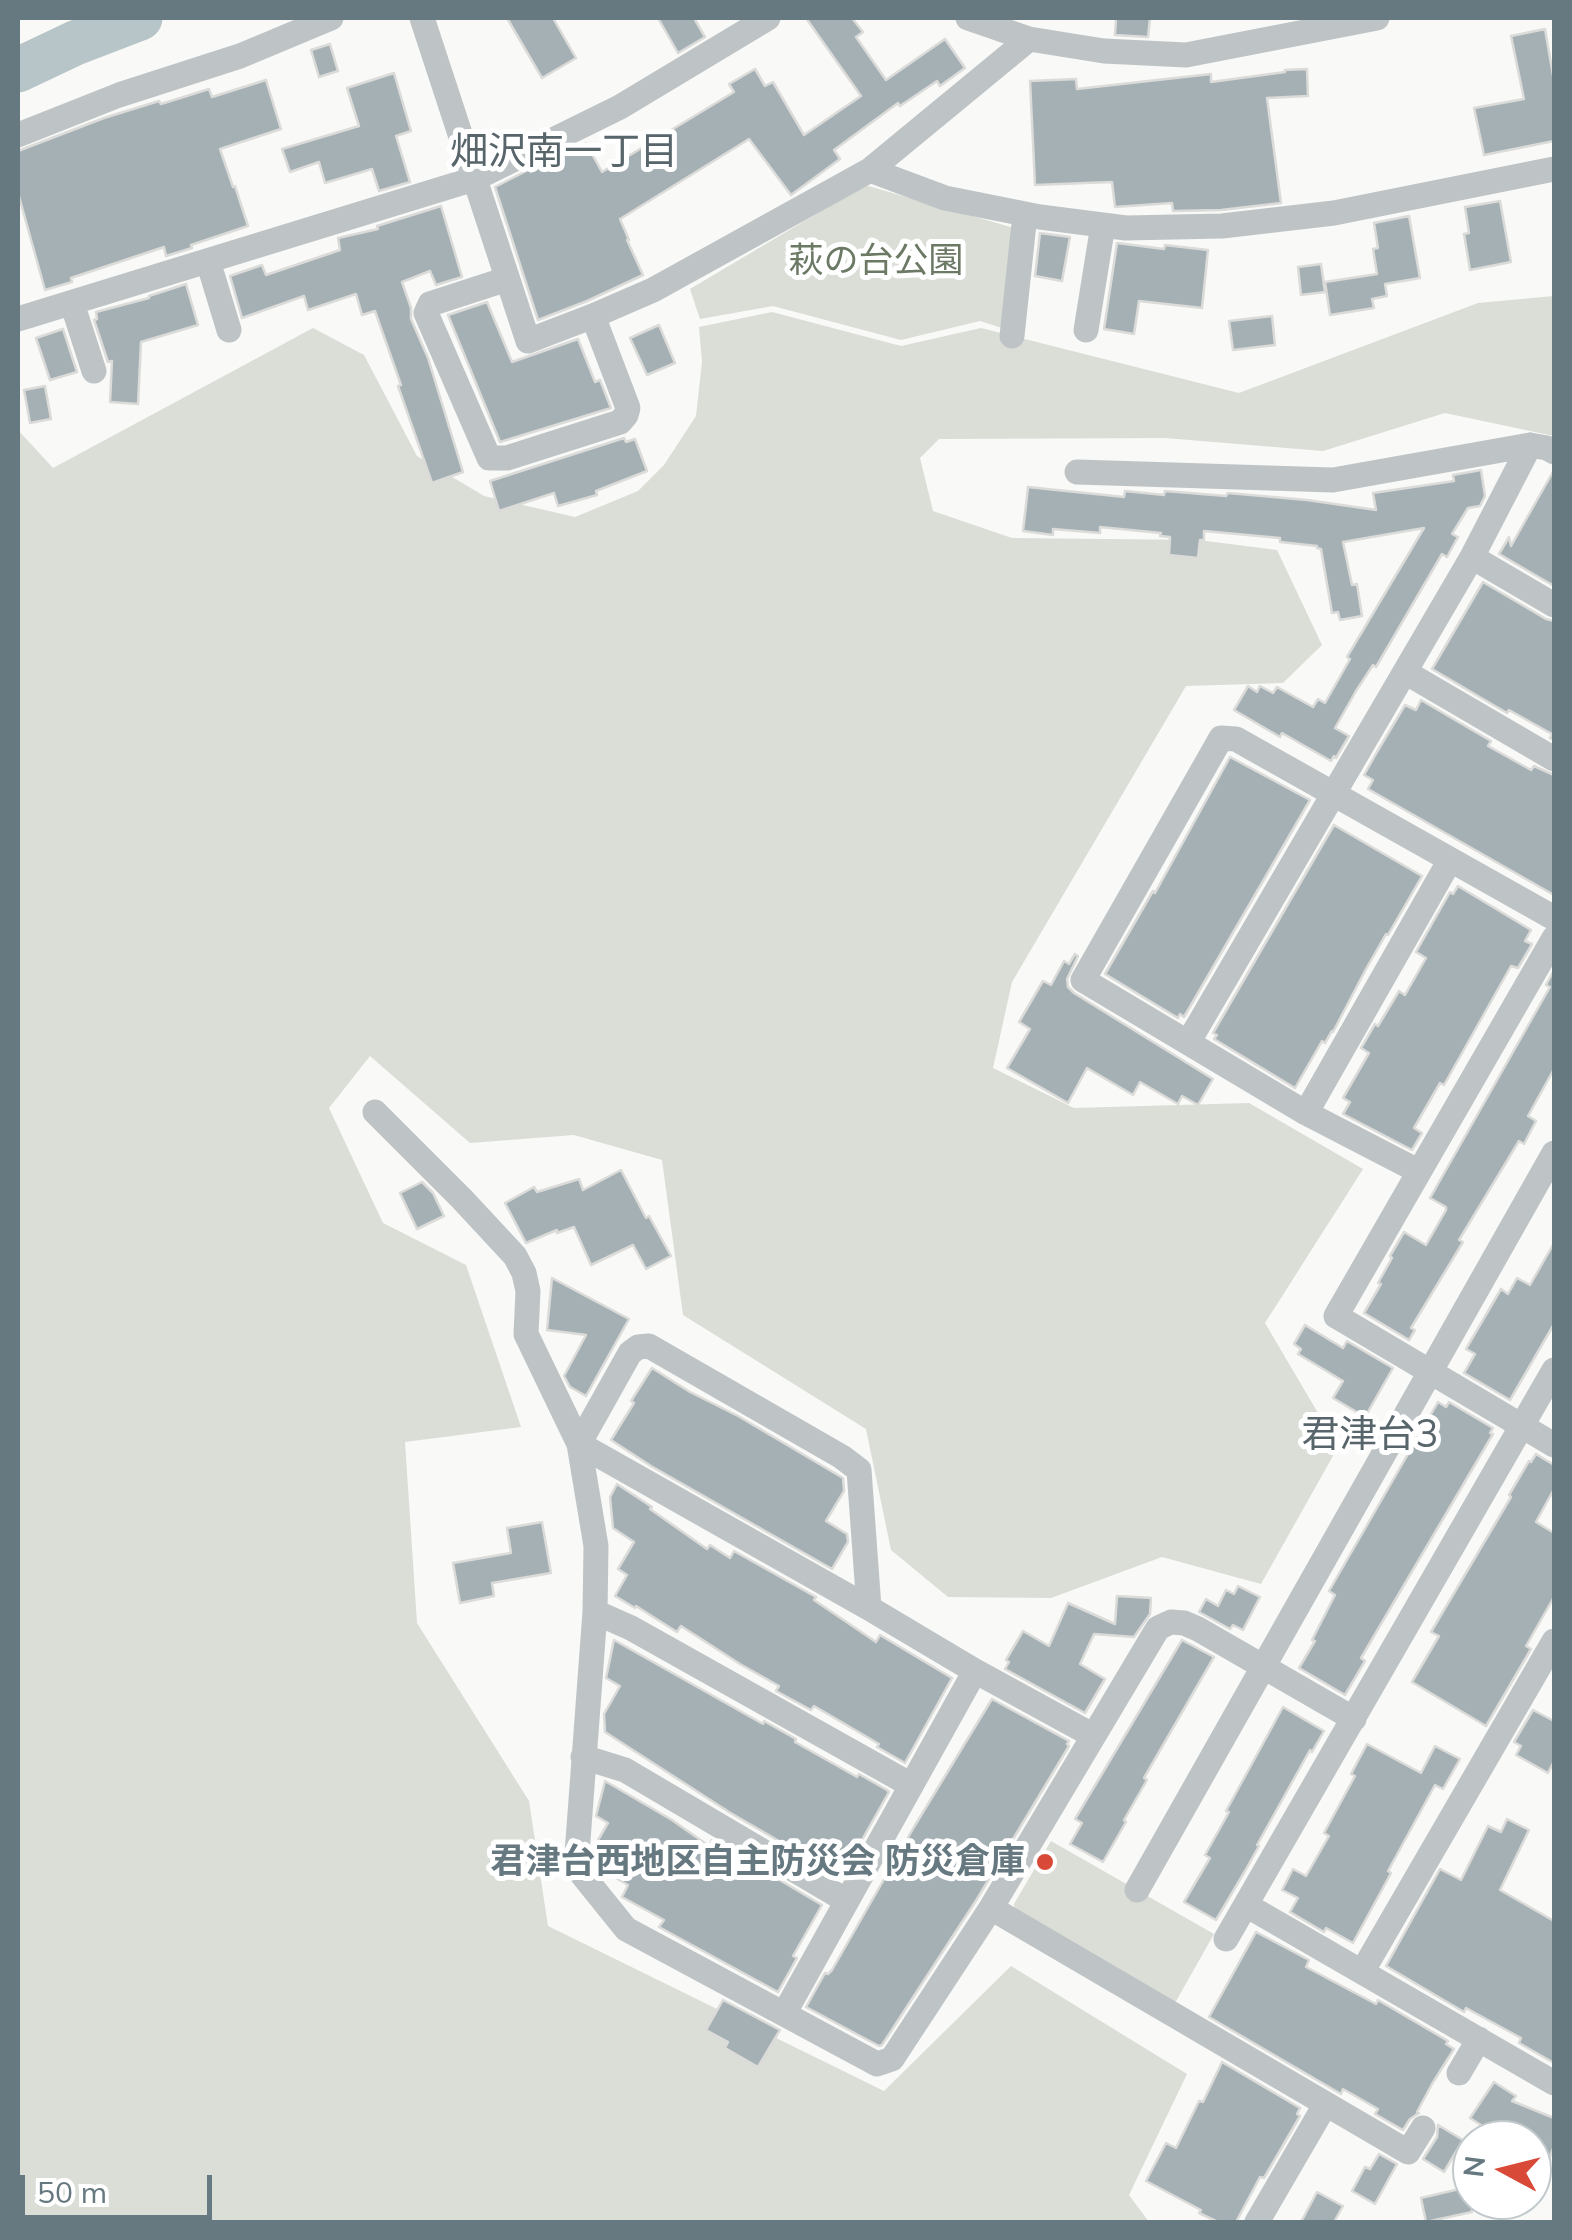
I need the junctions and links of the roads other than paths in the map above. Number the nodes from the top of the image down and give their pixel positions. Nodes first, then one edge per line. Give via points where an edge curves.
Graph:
1 (331, 18) edge
2 (422, 18) edge
3 (768, 18) edge
4 (968, 18) edge
5 (1377, 18) edge
6 (1029, 38) junction
7 (18, 136) edge
8 (1554, 169) edge
9 (870, 170) junction
10 (474, 179) junction
11 (1025, 214) junction
12 (1103, 225) junction
13 (208, 261) junction
14 (507, 279) junction
15 (72, 303) junction
16 (593, 316) junction
17 (18, 320) edge
18 (228, 330) dead end
19 (1086, 330) dead end
20 (1012, 336) dead end
21 (94, 371) dead end
22 (1542, 448) edge
23 (1076, 472) dead end
24 (1472, 557) junction
25 (1554, 605) edge
26 (1405, 672) junction
27 (1554, 760) edge
28 (1334, 794) junction
29 (1450, 860) junction
30 (1554, 918) edge
31 (1554, 938) edge
32 (1189, 1041) junction
33 (375, 1112) dead end
34 (1306, 1113) junction
35 (1554, 1153) edge
36 (1418, 1172) junction
37 (1554, 1370) edge
38 (1430, 1372) junction
39 (1522, 1427) junction
40 (579, 1444) junction
41 (1554, 1445) edge
42 (868, 1608) junction
43 (595, 1612) junction
44 (1554, 1640) edge
45 (1264, 1667) junction
46 (975, 1671) junction
47 (1354, 1719) junction
48 (1092, 1735) junction
49 (583, 1757) junction
50 (911, 1786) junction
51 (1137, 1890) dead end
52 (847, 1901) junction
53 (1246, 1905) junction
54 (991, 1908) junction
55 (1226, 1939) dead end
56 (1362, 1972) junction
57 (784, 2014) junction
58 (1479, 2039) junction
59 (1459, 2073) dead end
60 (1554, 2082) edge
61 (1324, 2105) junction
62 (1422, 2128) dead end
63 (1257, 2222) edge

1 - 7 street
2 - 10 street
3 - 10 street via 620,107
4 - 6 street
5 - 6 street via 1186,56
6 - 9 street
8 - 12 street via 1334,213 1222,226
9 - 11 street via 945,198
9 - 16 street
10 - 13 street
10 - 14 street
11 - 12 street
11 - 20 street
12 - 19 street
13 - 15 street
13 - 18 street
14 - 16 street via 528,341
14 - 16 street via 430,304 426,313 489,458 507,458 626,415
15 - 17 street
15 - 21 street
22 - 23 street via 1333,480
22 - 24 street
24 - 25 street
24 - 26 street
26 - 27 street
26 - 28 street
28 - 29 street
28 - 32 street
28 - 32 street via 1236,739 1221,738 1084,980
29 - 30 street
29 - 34 street
31 - 36 street
32 - 34 street
33 - 40 street via 515,1256 528,1291 526,1334
34 - 36 street
35 - 38 street
36 - 38 street via 1336,1316
37 - 39 street
38 - 39 street
38 - 45 street
39 - 41 street
39 - 47 street
40 - 42 street
40 - 42 street via 630,1353 649,1346 859,1470
40 - 43 street via 596,1546
42 - 46 street
43 - 49 street
43 - 50 street
44 - 56 street
45 - 47 street
45 - 48 street via 1198,1629 1171,1622 1158,1628
45 - 51 street
46 - 48 street
46 - 50 street
47 - 53 street
48 - 54 street
49 - 52 street via 625,1770
49 - 57 street via 575,1857 588,1884 626,1929
50 - 52 street
52 - 57 street
53 - 55 street
53 - 56 street
54 - 57 street via 892,2059 877,2064
54 - 61 street
56 - 58 street
58 - 59 street
58 - 60 street
61 - 62 street via 1408,2152
61 - 63 street

